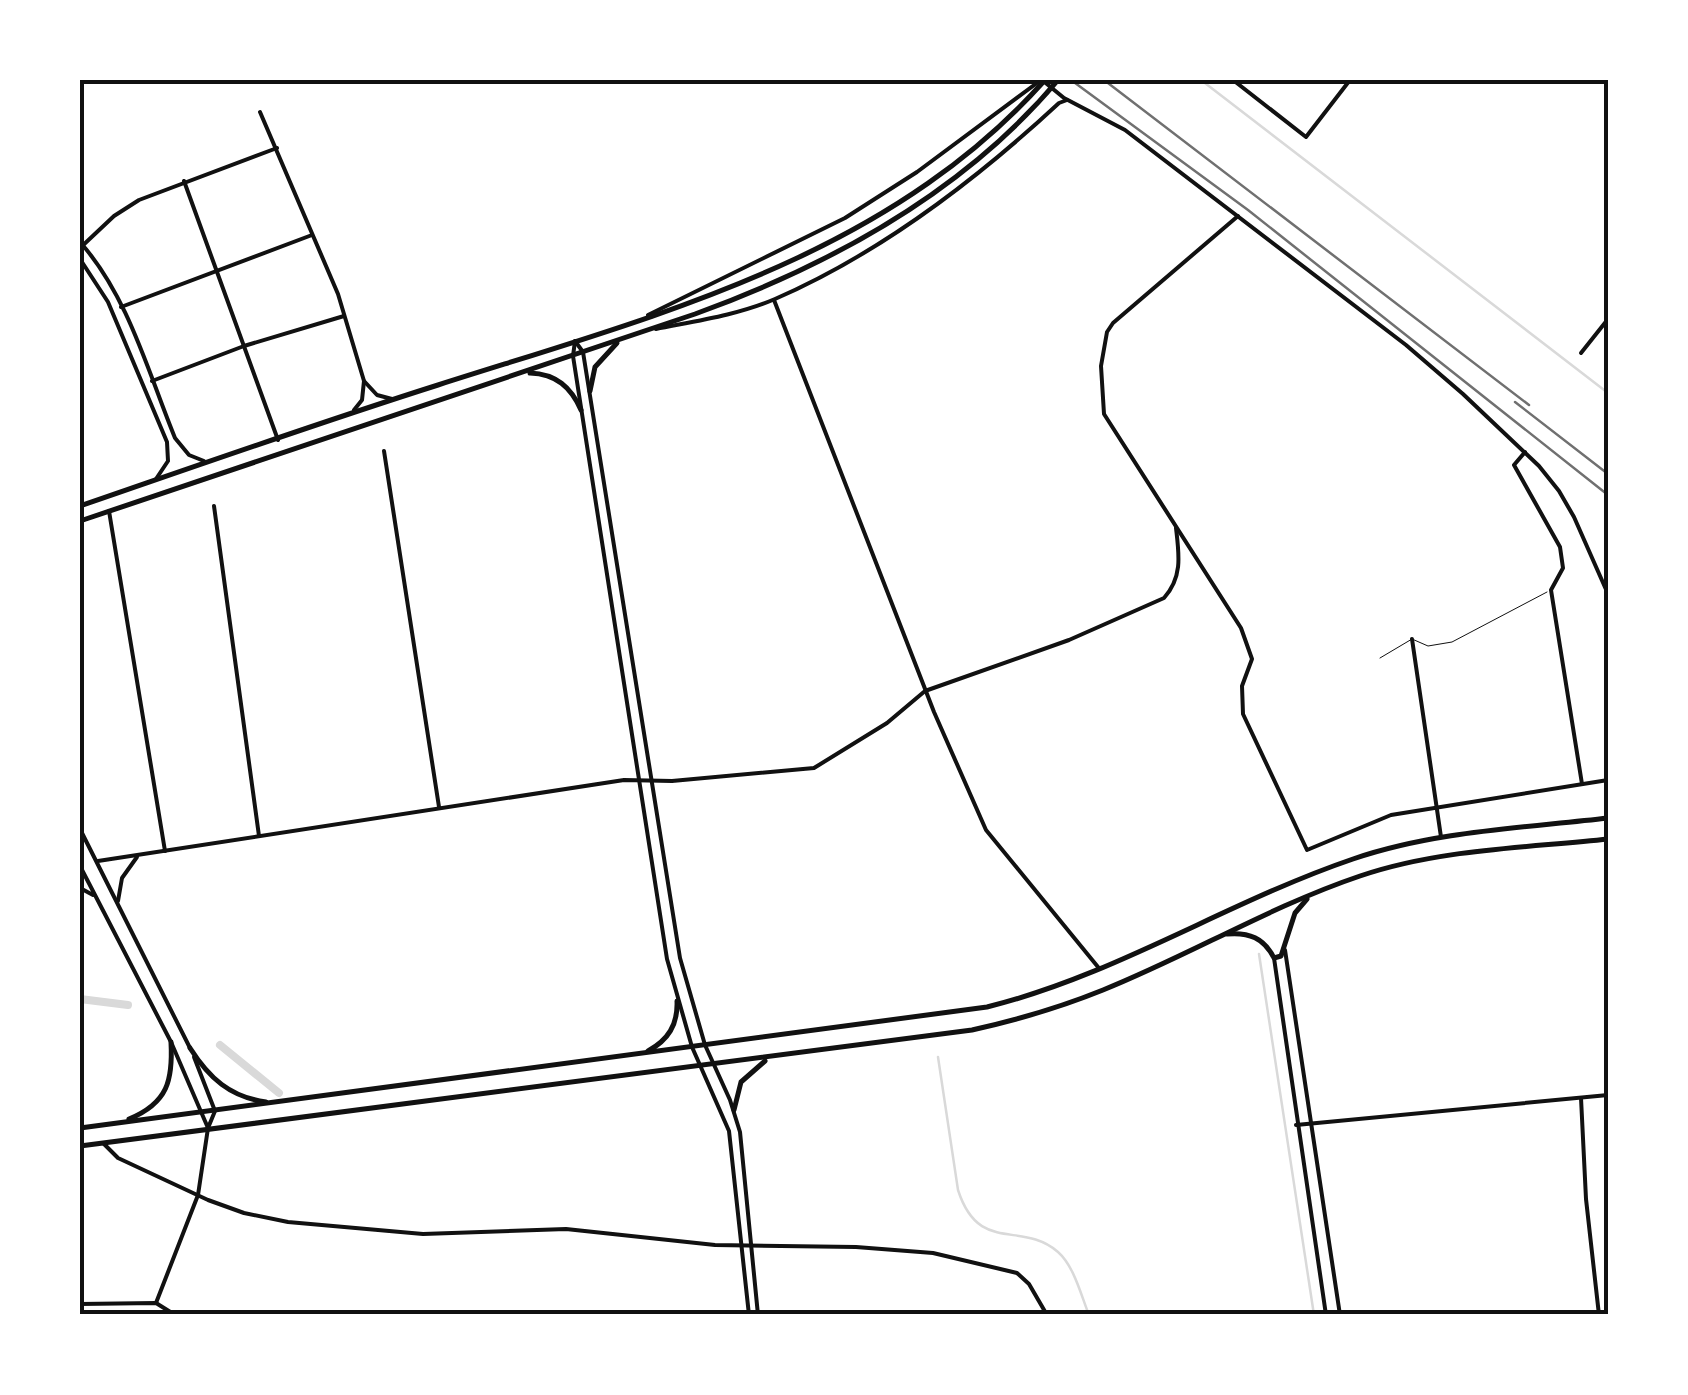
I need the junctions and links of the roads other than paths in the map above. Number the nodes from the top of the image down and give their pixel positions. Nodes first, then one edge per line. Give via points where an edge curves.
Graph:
1 (1043, 80) edge
2 (1058, 80) edge
3 (1232, 80) edge
4 (1350, 80) edge
5 (1067, 100) junction
6 (260, 112) dead end
7 (277, 148) junction
8 (184, 181) junction
9 (1238, 216) junction
10 (312, 235) junction
11 (81, 245) edge
12 (80, 258) edge
13 (216, 270) junction
14 (774, 300) junction
15 (122, 307) junction
16 (344, 316) junction
17 (1608, 320) edge
18 (638, 321) junction
19 (642, 332) junction
20 (622, 339) junction
21 (575, 341) junction
22 (244, 346) junction
23 (584, 352) junction
24 (1581, 353) dead end
25 (573, 356) junction
26 (522, 373) junction
27 (364, 380) junction
28 (152, 381) junction
29 (590, 391) junction
30 (393, 399) junction
31 (581, 410) junction
32 (348, 414) junction
33 (278, 440) junction
34 (384, 451) dead end
35 (1525, 452) junction
36 (209, 462) junction
37 (155, 480) junction
38 (80, 506) edge
39 (214, 506) dead end
40 (109, 511) junction
41 (80, 521) edge
42 (1176, 528) junction
43 (1607, 588) edge
44 (1550, 590) junction
45 (1412, 639) junction
46 (1380, 658) dead end
47 (926, 691) junction
48 (1608, 780) edge
49 (638, 781) junction
50 (651, 781) junction
51 (1582, 784) junction
52 (1437, 808) junction
53 (439, 809) junction
54 (1608, 818) edge
55 (80, 829) edge
56 (260, 836) junction
57 (1441, 838) junction
58 (1608, 839) edge
59 (164, 851) junction
60 (141, 854) junction
61 (96, 861) junction
62 (80, 866) edge
63 (80, 888) edge
64 (1314, 894) junction
65 (95, 897) junction
66 (119, 909) junction
67 (1222, 935) junction
68 (1284, 950) junction
69 (1274, 958) junction
70 (1101, 971) junction
71 (677, 1002) junction
72 (172, 1042) junction
73 (705, 1046) junction
74 (692, 1047) junction
75 (190, 1048) junction
76 (639, 1054) junction
77 (780, 1056) junction
78 (714, 1065) junction
79 (702, 1066) junction
80 (1608, 1096) edge
81 (1581, 1098) junction
82 (279, 1102) junction
83 (215, 1110) junction
84 (734, 1110) junction
85 (201, 1112) junction
86 (120, 1122) junction
87 (1309, 1124) junction
88 (1296, 1125) junction
89 (80, 1128) edge
90 (208, 1128) junction
91 (102, 1143) junction
92 (80, 1146) edge
93 (198, 1195) junction
94 (742, 1246) junction
95 (751, 1246) junction
96 (156, 1302) junction
97 (80, 1304) edge
98 (172, 1313) edge
99 (749, 1315) edge
100 (758, 1315) edge
101 (1047, 1315) edge
102 (1326, 1315) edge
103 (1340, 1315) edge
104 (1599, 1315) edge

1 - 5 street
1 - 18 street via 846,218
1 - 18 main road via 994,132 869,222 773,271
2 - 19 main road via 1001,140 843,248 778,281
3 - 4 street via 1306,137
5 - 9 street via 1125,130
5 - 14 street via 909,224
6 - 7 street
7 - 8 street
7 - 10 street
8 - 11 street via 138,200
8 - 13 street
9 - 35 street via 1414,352
9 - 42 street via 1122,314 1105,343 1104,414
10 - 13 street
10 - 16 street
11 - 15 street
12 - 37 street via 108,302 167,442 168,462
13 - 15 street
13 - 22 street
14 - 19 street
14 - 47 street
15 - 28 street
16 - 22 street
16 - 27 street
17 - 24 street
18 - 21 main road
19 - 20 main road
20 - 23 main road
20 - 29 main road via 602,356
21 - 23 street
21 - 25 street
21 - 30 main road
22 - 28 street
22 - 33 street
23 - 25 main road
23 - 29 street
25 - 26 main road
25 - 31 street
26 - 31 main road via 560,381
26 - 40 main road
27 - 30 street via 377,395
27 - 32 street via 362,400
28 - 36 street via 182,448
29 - 50 street
30 - 32 main road
31 - 49 street
32 - 33 main road
33 - 36 main road
34 - 53 street
35 - 43 street via 1567,504
35 - 44 street via 1514,466 1560,546 1563,568
36 - 37 main road
37 - 38 main road
39 - 56 street
40 - 41 main road
40 - 59 street
42 - 47 street via 1178,575 1164,598
42 - 52 street via 1249,645 1243,714 1306,850 1391,816
44 - 45 lane via 1452,642 1428,646
44 - 51 street
45 - 46 lane
45 - 52 street
47 - 50 street via 814,768
47 - 70 street via 986,830
48 - 51 street
49 - 50 street
49 - 53 street
49 - 71 street
50 - 73 street via 680,958
51 - 52 street
52 - 57 street
53 - 56 street
54 - 57 main road
55 - 61 street
56 - 59 street
57 - 70 main road via 1349,860
58 - 64 main road via 1421,860
59 - 60 street
60 - 61 street
60 - 66 street via 122,878
61 - 66 street
62 - 65 street
63 - 65 street
64 - 67 main road
64 - 68 main road via 1295,913
65 - 72 street
66 - 75 street
67 - 69 main road via 1257,938
67 - 77 main road via 1106,990 1007,1022
68 - 69 main road
68 - 87 street
69 - 88 street
70 - 73 main road via 986,1007
71 - 74 street
71 - 76 main road via 670,1033
72 - 85 street
72 - 86 main road via 165,1091
73 - 74 main road
73 - 78 street
74 - 76 main road
74 - 79 street
75 - 82 main road via 227,1089
75 - 83 street
76 - 82 main road
77 - 78 main road
77 - 84 main road via 746,1074
78 - 79 main road
78 - 84 street
79 - 90 main road
79 - 94 street via 731,1141
80 - 81 street
81 - 87 street
81 - 104 street
82 - 83 main road
83 - 85 main road
83 - 90 street
84 - 95 street
85 - 86 main road
85 - 90 street
86 - 89 main road
87 - 88 street
87 - 103 street
88 - 102 street
90 - 91 main road
90 - 93 street
91 - 92 main road
91 - 93 street via 118,1158
93 - 94 street via 244,1213 312,1225 423,1234 566,1229
93 - 96 street
94 - 95 street
94 - 99 street
95 - 100 street
95 - 101 street via 871,1247 957,1257 1017,1274
96 - 97 street
96 - 98 street

